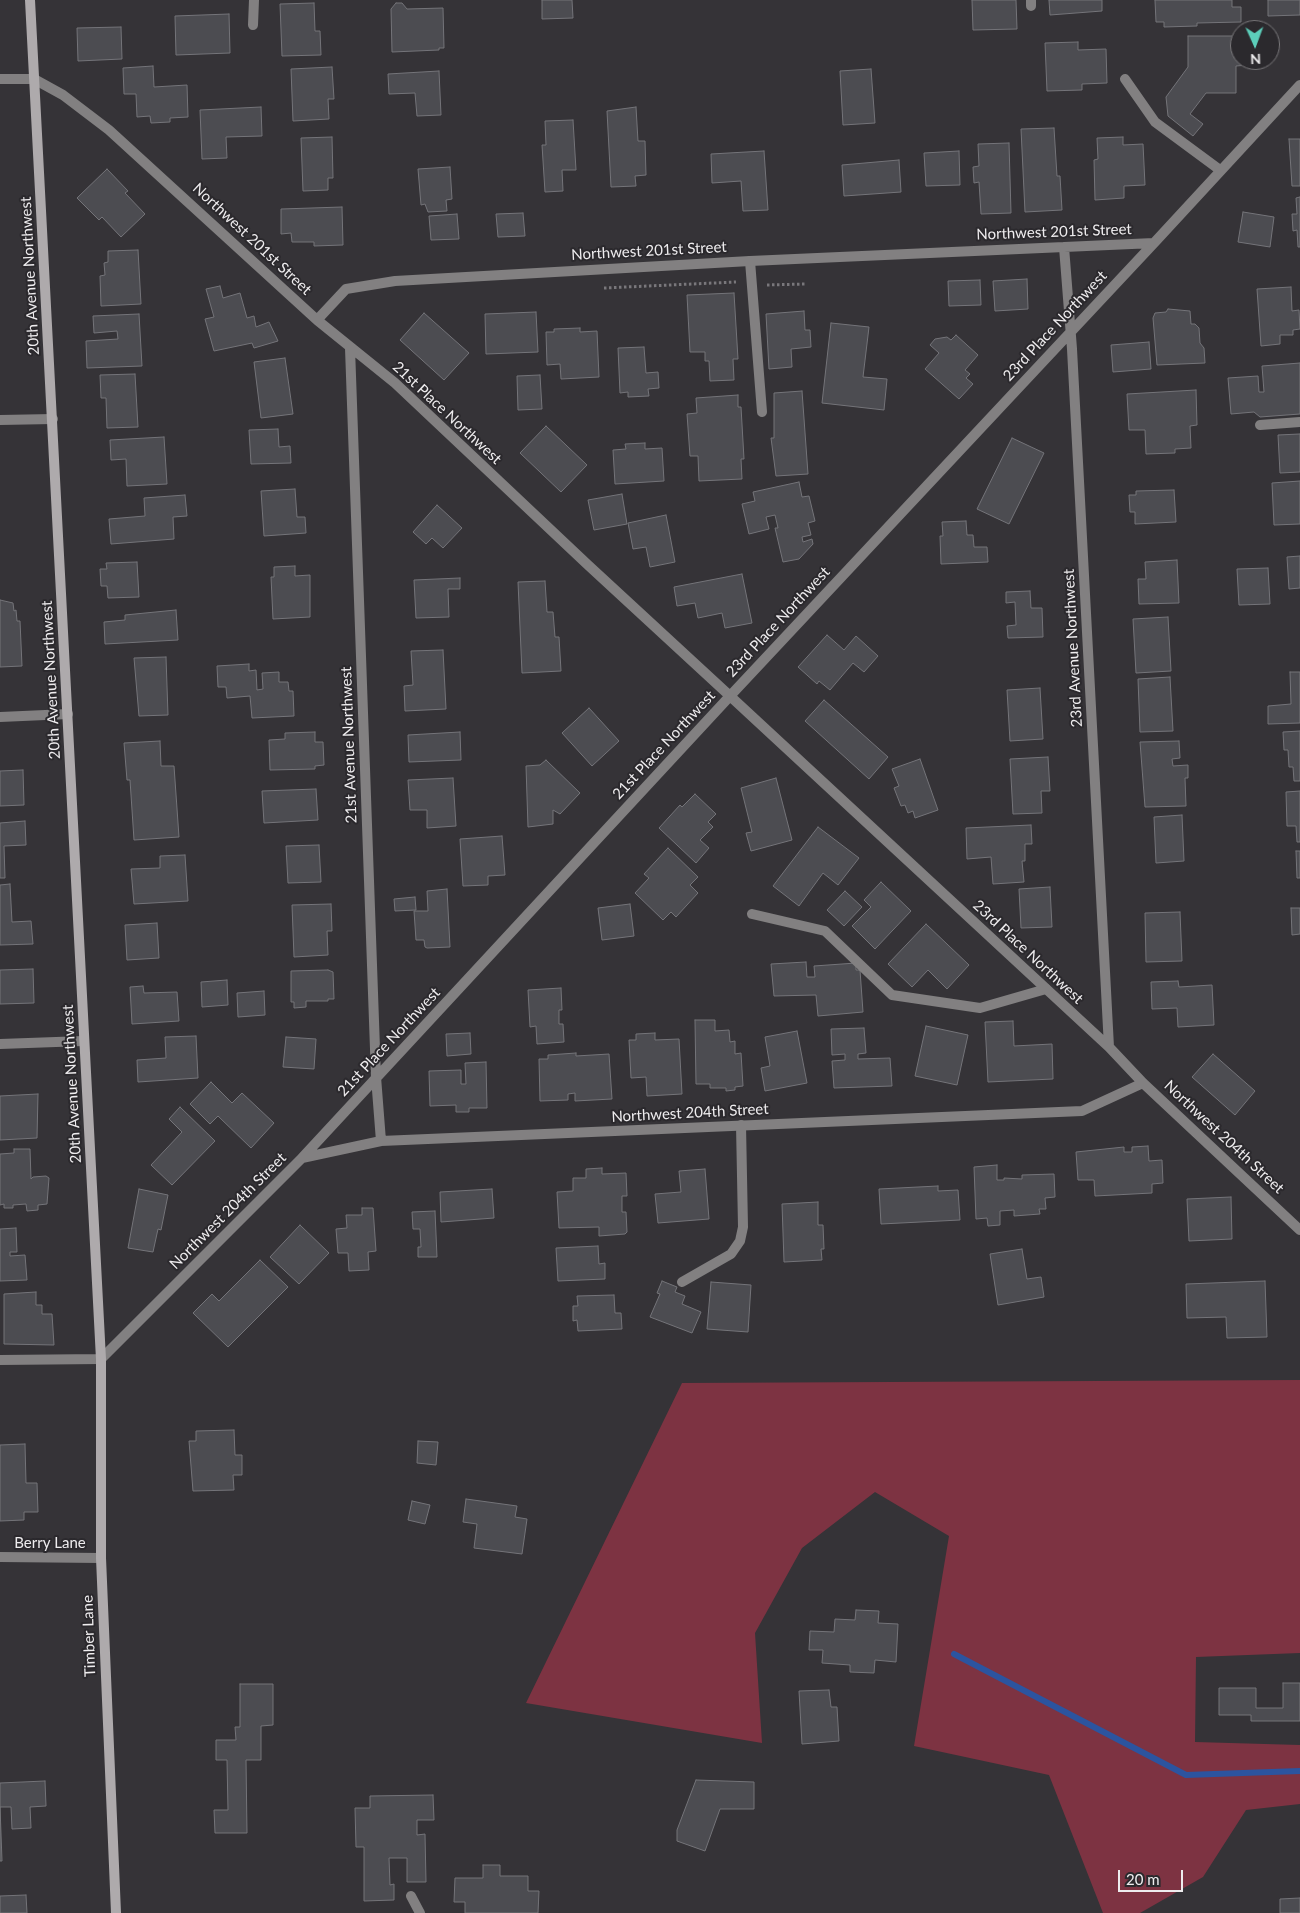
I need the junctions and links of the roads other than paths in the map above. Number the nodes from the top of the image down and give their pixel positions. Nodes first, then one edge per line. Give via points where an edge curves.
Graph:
1 (30, 0) edge
2 (254, 0) edge
3 (253, 25) dead end
4 (0, 79) edge
5 (34, 79) junction
6 (1125, 79) dead end
7 (1300, 85) edge
8 (1220, 170) junction
9 (1154, 243) junction
10 (1064, 247) junction
11 (750, 260) junction
12 (317, 320) junction
13 (1071, 331) junction
14 (350, 348) junction
15 (762, 412) dead end
16 (53, 419) junction
17 (0, 420) edge
18 (1300, 422) edge
19 (1260, 425) dead end
20 (730, 696) junction
21 (68, 714) junction
22 (0, 717) edge
23 (752, 914) dead end
24 (1046, 989) junction
25 (84, 1041) junction
26 (0, 1044) edge
27 (1109, 1047) junction
28 (376, 1077) junction
29 (1143, 1082) junction
30 (741, 1125) junction
31 (381, 1141) junction
32 (302, 1158) junction
33 (1300, 1230) edge
34 (682, 1282) dead end
35 (101, 1358) junction
36 (0, 1360) edge
37 (0, 1557) edge
38 (101, 1558) junction
39 (410, 1896) dead end
40 (116, 1913) edge
41 (420, 1913) edge

1 - 5 street, 20th Avenue Northwest
2 - 3 street
4 - 5 street
5 - 12 street, Northwest 201st Street via 63,95 109,130
5 - 16 street, 20th Avenue Northwest
6 - 8 street via 1155,122
7 - 8 street, Northwest 201st Street
8 - 9 street, Northwest 201st Street
9 - 10 street, Northwest 201st Street
9 - 13 street, 23rd Place Northwest
10 - 11 street, Northwest 201st Street
10 - 13 street, 23rd Avenue Northwest
11 - 12 street, Northwest 201st Street via 395,281 346,289
11 - 15 street
12 - 14 street, 21st Place Northwest
13 - 20 street, 23rd Place Northwest
13 - 27 street, 23rd Avenue Northwest
14 - 20 street, 21st Place Northwest via 395,383
14 - 28 street, 21st Avenue Northwest
16 - 17 street
16 - 21 street, 20th Avenue Northwest
18 - 19 street
20 - 24 street, 23rd Place Northwest
20 - 28 street, 21st Place Northwest
21 - 22 street
21 - 25 street, 20th Avenue Northwest
23 - 24 street via 825,931 892,995 980,1008
24 - 27 street, 23rd Place Northwest
25 - 26 street
25 - 35 street, 20th Avenue Northwest
27 - 29 street, 23rd Place Northwest
28 - 31 street, 21st Avenue Northwest
28 - 32 street, 21st Place Northwest
29 - 30 street, Northwest 204th Street via 1082,1110
29 - 33 street, Northwest 204th Street
30 - 31 street, Northwest 204th Street
30 - 34 street via 743,1227 740,1241 731,1254
31 - 32 street, Northwest 204th Street
32 - 35 street, Northwest 204th Street
35 - 36 street
35 - 38 street, Timber Lane
37 - 38 street, Berry Lane
38 - 40 street, Timber Lane
39 - 41 street

